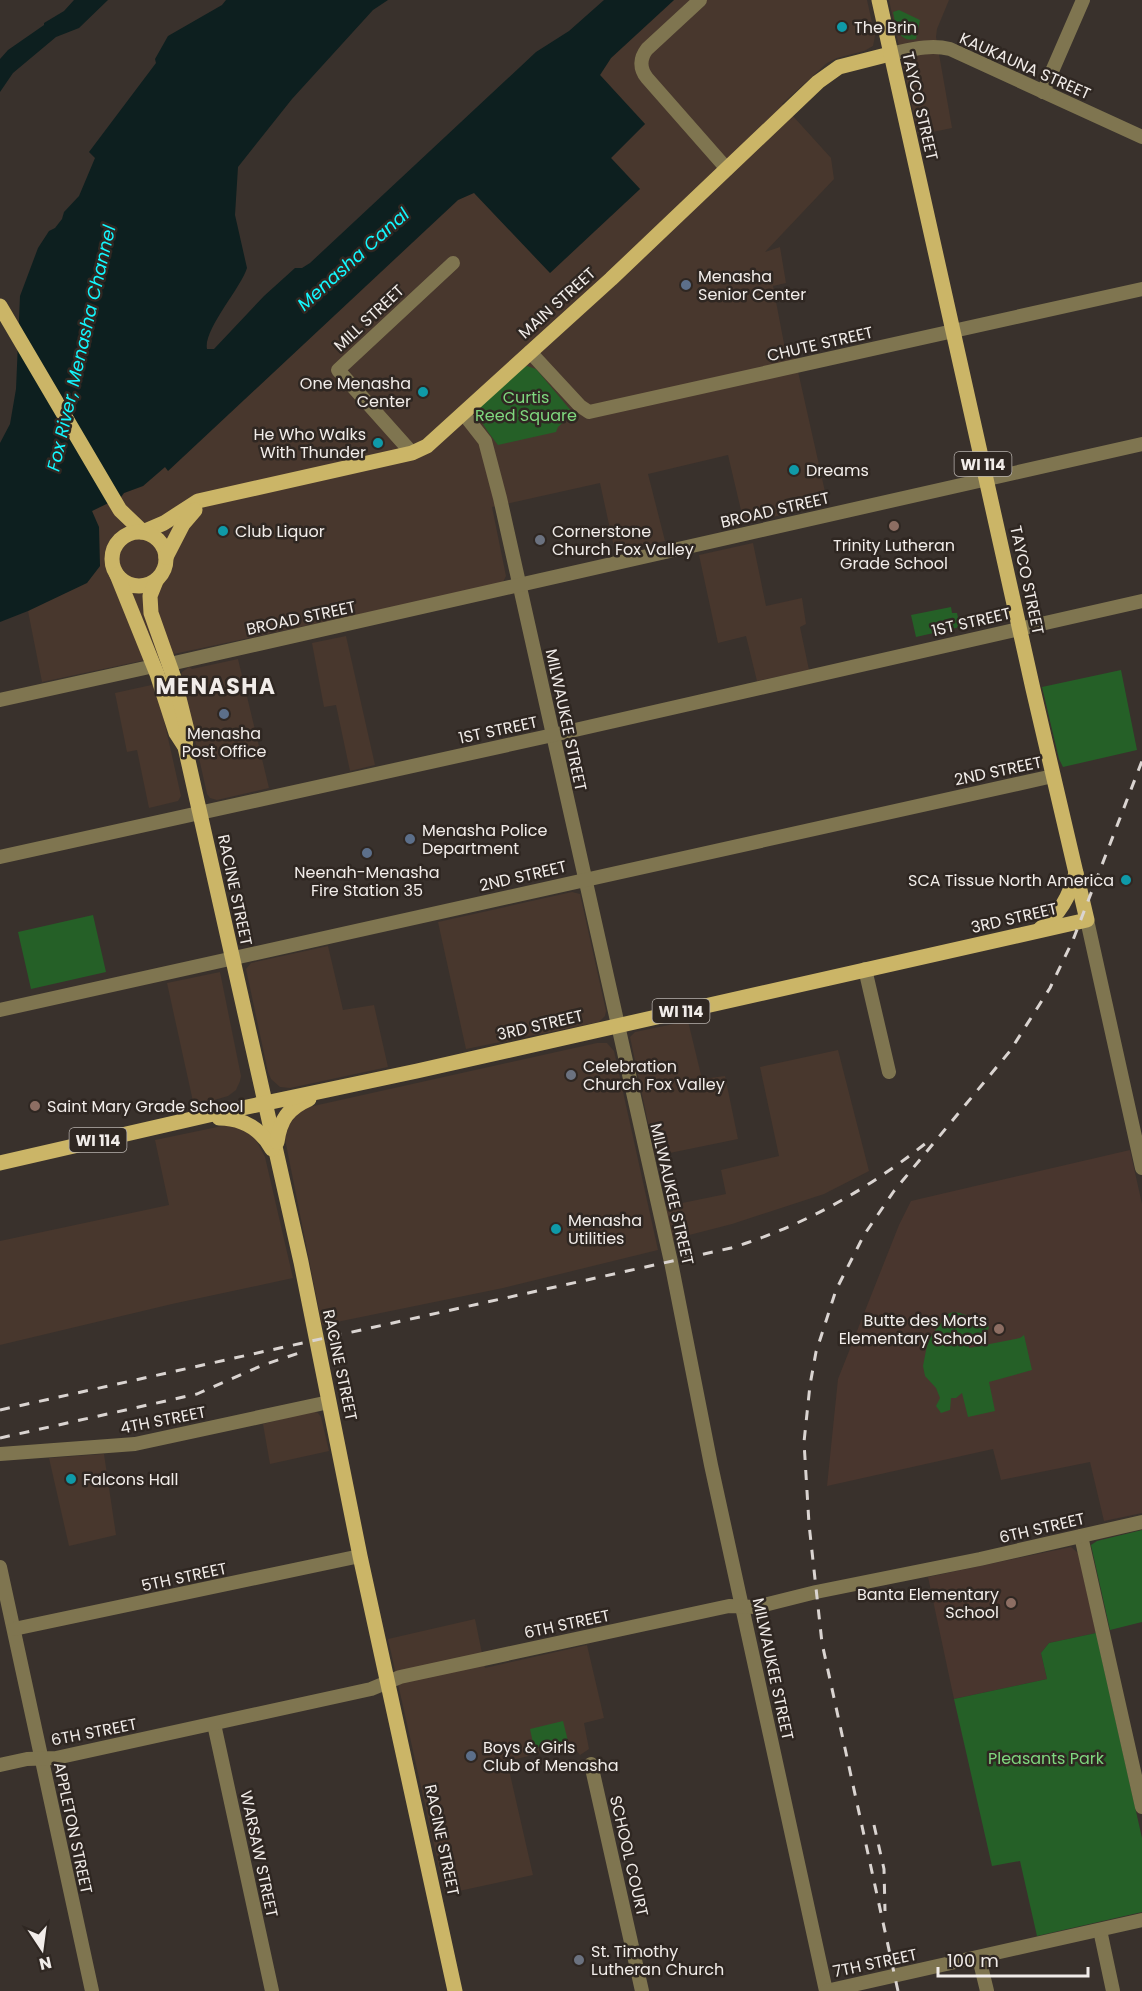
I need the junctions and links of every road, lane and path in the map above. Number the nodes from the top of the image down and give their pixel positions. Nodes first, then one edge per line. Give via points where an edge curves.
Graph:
1 (700, 0) edge
2 (879, 0) edge
3 (1083, 0) edge
4 (890, 54) junction
5 (1043, 92) junction
6 (1142, 137) edge
7 (727, 169) junction
8 (453, 263) dead end
9 (1142, 289) edge
10 (0, 306) edge
11 (953, 331) junction
12 (530, 352) junction
13 (463, 413) junction
14 (1142, 444) edge
15 (412, 453) junction
16 (987, 479) junction
17 (207, 500) junction
18 (120, 510) junction
19 (143, 532) junction
20 (119, 541) junction
21 (166, 557) junction
22 (117, 575) junction
23 (156, 581) junction
24 (519, 586) junction
25 (1142, 601) edge
26 (1019, 629) junction
27 (170, 664) junction
28 (154, 666) junction
29 (0, 700) edge
30 (553, 735) junction
31 (185, 747) junction
32 (1053, 776) junction
33 (200, 812) junction
34 (0, 857) edge
35 (1076, 873) junction
36 (584, 880) junction
37 (1087, 920) junction
38 (1035, 932) junction
39 (231, 958) junction
40 (865, 969) junction
41 (0, 1010) edge
42 (617, 1026) junction
43 (890, 1072) dead end
44 (328, 1091) junction
45 (265, 1104) junction
46 (196, 1118) junction
47 (278, 1160) junction
48 (0, 1163) edge
49 (1142, 1168) edge
50 (329, 1402) junction
51 (0, 1454) edge
52 (1142, 1522) edge
53 (1081, 1536) junction
54 (360, 1556) junction
55 (0, 1567) edge
56 (743, 1607) junction
57 (4, 1608) edge
58 (14, 1629) junction
59 (389, 1683) junction
60 (214, 1724) junction
61 (41, 1759) junction
62 (591, 1764) dead end
63 (0, 1765) edge
64 (1142, 1807) edge
65 (1142, 1920) edge
66 (1100, 1930) junction
67 (979, 1958) junction
68 (92, 1991) edge
69 (272, 1991) edge
70 (455, 1991) edge
71 (642, 1991) edge
72 (826, 1991) edge
73 (987, 1991) edge
74 (1113, 1991) edge

1 - 7 street via 647,49 642,68
2 - 4 main road, TAYCO STREET / WI 114
3 - 5 street
4 - 5 street, KAUKAUNA STREET via 934,46 950,49
4 - 7 main road, MAIN STREET via 832,71
4 - 11 main road, TAYCO STREET / WI 114
5 - 6 street, KAUKAUNA STREET
7 - 12 main road, MAIN STREET
8 - 15 street, MILL STREET via 338,370
9 - 11 street, CHUTE STREET
10 - 18 main road
11 - 12 street, CHUTE STREET via 589,412
11 - 16 main road, TAYCO STREET / WI 114
12 - 13 main road, MAIN STREET
13 - 15 main road, MAIN STREET via 427,446
13 - 24 street, MILWAUKEE STREET via 487,445
14 - 16 street, BROAD STREET
15 - 17 main road, MAIN STREET
16 - 24 street, BROAD STREET
16 - 26 main road, TAYCO STREET / WI 114
17 - 19 main road, MAIN STREET via 198,501 164,524
17 - 21 main road via 187,518
18 - 19 main road
18 - 20 main road
19 - 20 main road
19 - 21 main road via 159,541
20 - 22 main road via 112,558
21 - 23 main road via 166,566
22 - 23 main road via 131,585
22 - 28 main road, RACINE STREET
23 - 27 main road, RACINE STREET via 150,596 151,613
24 - 27 street, BROAD STREET
24 - 30 street, MILWAUKEE STREET
25 - 26 street, 1ST STREET
26 - 30 street, 1ST STREET
26 - 32 main road, TAYCO STREET / WI 114
27 - 31 main road, RACINE STREET via 187,730
28 - 29 street
28 - 31 main road, RACINE STREET via 176,733
30 - 33 street, 1ST STREET
30 - 36 street, MILWAUKEE STREET
31 - 33 main road, RACINE STREET
32 - 35 main road, TAYCO STREET / WI 114
32 - 36 street, 2ND STREET
33 - 34 street, 1ST STREET
33 - 39 main road, RACINE STREET
35 - 37 main road, TAYCO STREET / WI 114
35 - 38 main road via 1060,912
36 - 39 street, 2ND STREET
36 - 42 street, MILWAUKEE STREET
37 - 38 main road, 3RD STREET / WI 114
37 - 49 street, TAYCO STREET
38 - 40 main road, 3RD STREET / WI 114
39 - 41 street, 2ND STREET
39 - 45 main road, RACINE STREET
40 - 42 main road, 3RD STREET / WI 114
40 - 43 street
42 - 44 main road, 3RD STREET / WI 114
42 - 56 street, MILWAUKEE STREET
44 - 45 main road, 3RD STREET / WI 114
44 - 47 main road via 296,1106 283,1118
45 - 46 main road, 3RD STREET / WI 114
45 - 47 main road, RACINE STREET
46 - 47 main road via 245,1122 262,1134
46 - 48 main road, 3RD STREET / WI 114
47 - 50 main road, RACINE STREET
50 - 51 street, 4TH STREET via 135,1444
50 - 54 main road, RACINE STREET
52 - 53 street, 6TH STREET
53 - 56 street, 6TH STREET
53 - 64 street
54 - 58 street, 5TH STREET
54 - 59 main road, RACINE STREET
55 - 57 street, APPLETON STREET
56 - 59 street, 6TH STREET via 729,1606 668,1619 400,1677
56 - 72 street, MILWAUKEE STREET
57 - 58 street, APPLETON STREET
58 - 61 street, APPLETON STREET
59 - 60 street, 6TH STREET
59 - 70 main road, RACINE STREET
60 - 61 street, 6TH STREET
60 - 69 street, WARSAW STREET
61 - 63 street, 6TH STREET
61 - 68 street, APPLETON STREET
62 - 71 street, SCHOOL COURT
65 - 66 street, 7TH STREET
66 - 67 street, 7TH STREET
66 - 74 street
67 - 72 street, 7TH STREET
67 - 73 street

